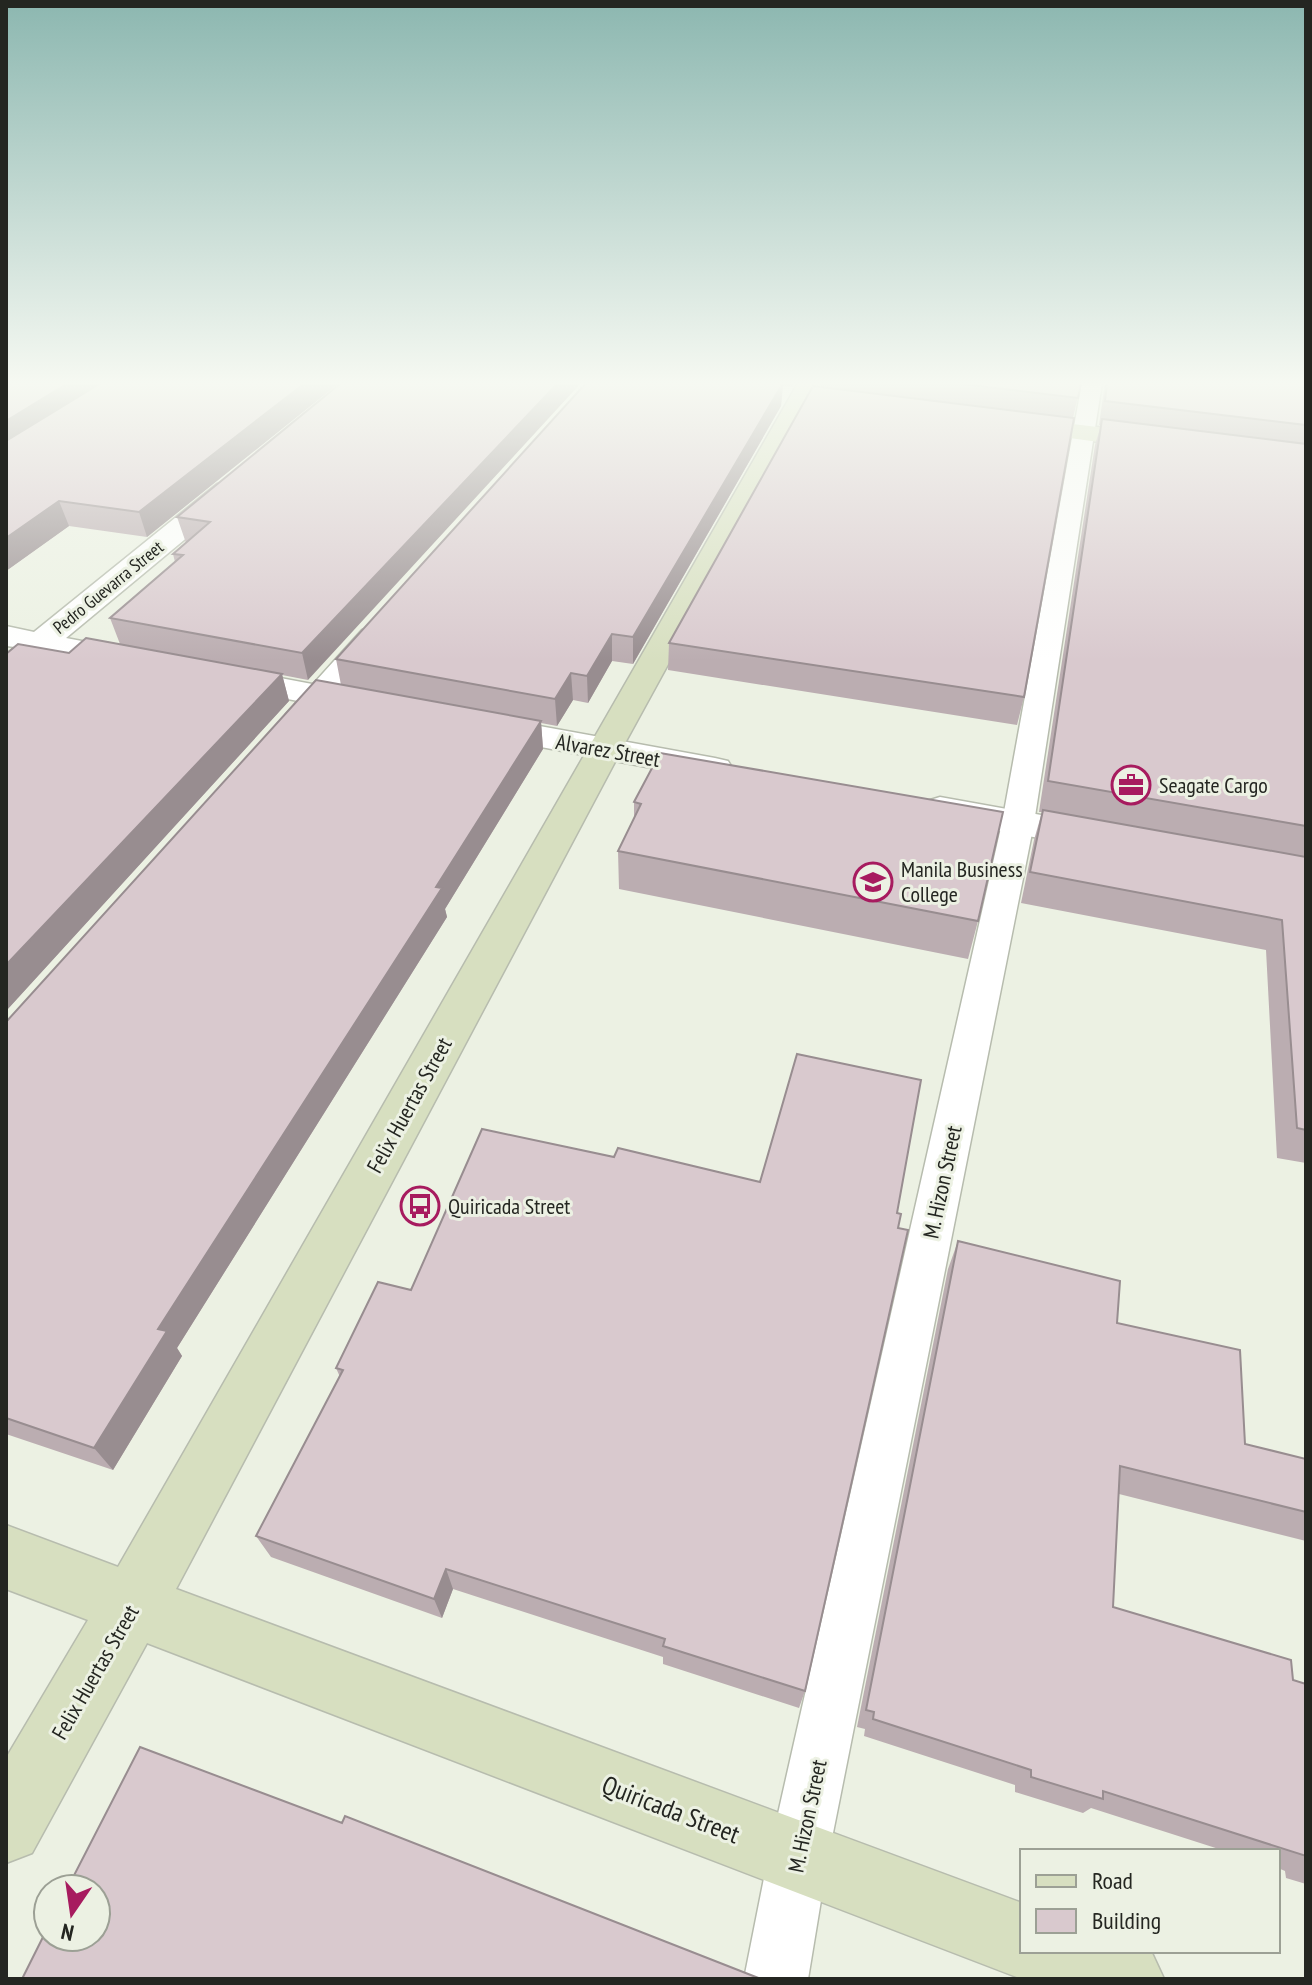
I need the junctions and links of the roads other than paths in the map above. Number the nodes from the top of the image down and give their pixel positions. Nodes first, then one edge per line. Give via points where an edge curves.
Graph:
1 (244, 476) edge
2 (758, 476) edge
3 (1078, 476) edge
4 (389, 615) edge
5 (6, 636) edge
6 (41, 643) junction
7 (6, 671) edge
8 (318, 695) junction
9 (393, 709) edge
10 (454, 721) edge
11 (273, 745) edge
12 (604, 749) junction
13 (742, 774) edge
14 (911, 804) edge
15 (1018, 823) junction
16 (1124, 842) edge
17 (6, 1557) edge
18 (135, 1604) junction
19 (6, 1827) edge
20 (798, 1858) junction
21 (1020, 1940) edge
22 (1054, 1953) edge
23 (776, 1979) edge
24 (1125, 1979) edge

1 - 6 street, Pedro Guevarra Street
2 - 12 street, Felix Huertas Street
3 - 15 lane, M. Hizon Street
4 - 8 lane
5 - 6 street
6 - 7 street, Pedro Guevarra Street
6 - 8 street
8 - 9 street
8 - 11 lane
10 - 12 street, Alvarez Street
12 - 13 street, Alvarez Street
12 - 18 street, Felix Huertas Street
14 - 15 street
15 - 16 street
15 - 20 lane, M. Hizon Street
17 - 18 street, Quiricada Street
18 - 19 street, Felix Huertas Street
18 - 20 street, Quiricada Street
20 - 21 street, Quiricada Street
20 - 23 lane, M. Hizon Street
22 - 24 street

